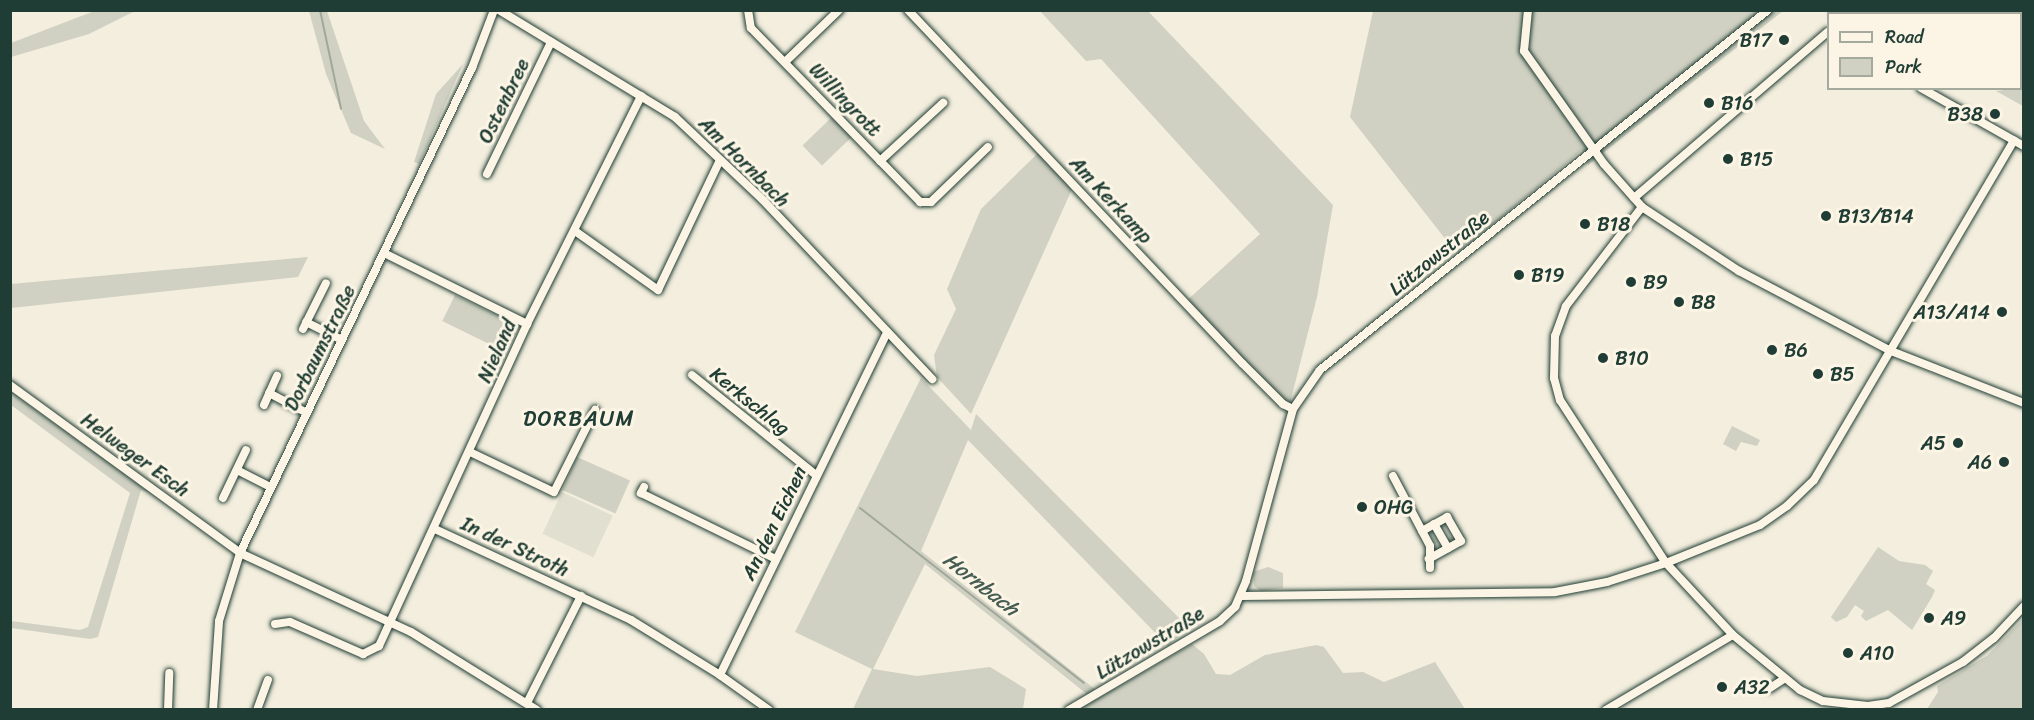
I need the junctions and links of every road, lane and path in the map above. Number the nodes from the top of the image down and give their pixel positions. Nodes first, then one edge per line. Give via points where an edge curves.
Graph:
1 (494, 10) edge
2 (499, 10) edge
3 (748, 10) edge
4 (839, 10) edge
5 (908, 10) edge
6 (1528, 10) edge
7 (1768, 10) edge
8 (1827, 33) edge
9 (551, 42) junction
10 (785, 62) junction
11 (1925, 90) edge
12 (641, 96) junction
13 (943, 103) dead end
14 (2014, 140) junction
15 (2024, 146) edge
16 (988, 147) dead end
17 (1595, 151) junction
18 (720, 160) junction
19 (880, 161) junction
20 (487, 174) dead end
21 (1634, 198) junction
22 (1642, 207) junction
23 (575, 231) junction
24 (384, 253) junction
25 (326, 283) dead end
26 (527, 324) junction
27 (887, 333) junction
28 (342, 340) junction
29 (1891, 351) junction
30 (692, 375) dead end
31 (277, 376) dead end
32 (932, 379) dead end
33 (10, 385) edge
34 (270, 393) junction
35 (2024, 403) edge
36 (264, 405) dead end
37 (1293, 409) junction
38 (596, 410) dead end
39 (307, 413) junction
40 (246, 450) dead end
41 (470, 452) junction
42 (237, 470) junction
43 (816, 474) junction
44 (1393, 476) dead end
45 (271, 487) junction
46 (644, 487) dead end
47 (223, 498) dead end
48 (1434, 524) junction
49 (435, 529) junction
50 (1422, 531) junction
51 (1448, 549) junction
52 (240, 553) junction
53 (776, 559) junction
54 (1666, 563) junction
55 (580, 596) junction
56 (1241, 596) junction
57 (2024, 606) edge
58 (390, 622) junction
59 (275, 624) dead end
60 (1733, 635) junction
61 (169, 673) dead end
62 (720, 675) junction
63 (1784, 679) junction
64 (268, 680) dead end
65 (1770, 688) dead end
66 (527, 703) junction
67 (1822, 705) edge
68 (168, 710) edge
69 (213, 710) edge
70 (257, 710) edge
71 (537, 710) edge
72 (769, 710) edge
73 (1069, 710) edge
74 (1606, 710) edge

1 - 24 street, Dorbaumstraße via 472,68
2 - 9 street, Am Hornbach
3 - 10 street, Willingrott via 751,28
4 - 10 street, Willingrott
5 - 37 street, Am Kerkamp via 1243,364 1282,404
6 - 17 street via 1524,51
7 - 17 street, Lützowstraße
8 - 21 street
9 - 12 street, Am Hornbach
9 - 20 street, Ostenbree
10 - 19 street, Willingrott
11 - 14 street
12 - 18 street, Am Hornbach via 675,117
12 - 23 street, Nieland
13 - 19 street, Willingrott
14 - 15 street
14 - 29 street
16 - 19 street, Willingrott via 926,204
17 - 21 street
17 - 37 street, Lützowstraße via 1320,370
18 - 23 street via 658,290
18 - 27 street, Am Hornbach
21 - 22 street
22 - 29 street via 1740,271
22 - 54 street via 1566,306 1555,336 1552,360 1560,400
23 - 26 street, Nieland
24 - 26 street
24 - 28 street, Dorbaumstraße
25 - 28 street via 305,326
26 - 41 street, Nieland
27 - 32 street, Am Hornbach
27 - 43 street, An den Eichen
28 - 39 street, Dorbaumstraße
29 - 35 street
29 - 54 street via 1814,480 1787,506 1729,540
30 - 43 street, Kerkschlag
31 - 34 street
33 - 52 street, Helweger Esch
34 - 36 street
34 - 39 street
37 - 56 street, Lützowstraße
38 - 41 street via 554,492
39 - 45 street, Dorbaumstraße
40 - 42 street
41 - 49 street, Nieland
42 - 45 street
42 - 47 street
43 - 53 street, An den Eichen
44 - 50 street
45 - 52 street, Dorbaumstraße
46 - 53 street via 641,493
48 - 50 street
48 - 51 street
48 - 51 street via 1448,517 1461,541
49 - 55 street, In der Stroth
49 - 58 street, Nieland
50 - 51 street via 1430,546 1430,564
52 - 58 street, Helweger Esch
52 - 69 street, Dorbaumstraße via 219,621
53 - 62 street, An den Eichen
54 - 56 street via 1606,582 1555,592
54 - 60 street
55 - 62 street, In der Stroth via 643,627
55 - 66 street, In der Stroth
56 - 73 street, Lützowstraße via 1220,621
57 - 67 street via 1994,638 1962,662 1889,703
58 - 59 street, Nieland via 376,650 363,654 290,622
58 - 66 street, Helweger Esch
60 - 63 street
60 - 74 street
61 - 68 street
62 - 72 street
63 - 65 street
63 - 67 street
64 - 70 street
66 - 71 street, Helweger Esch

